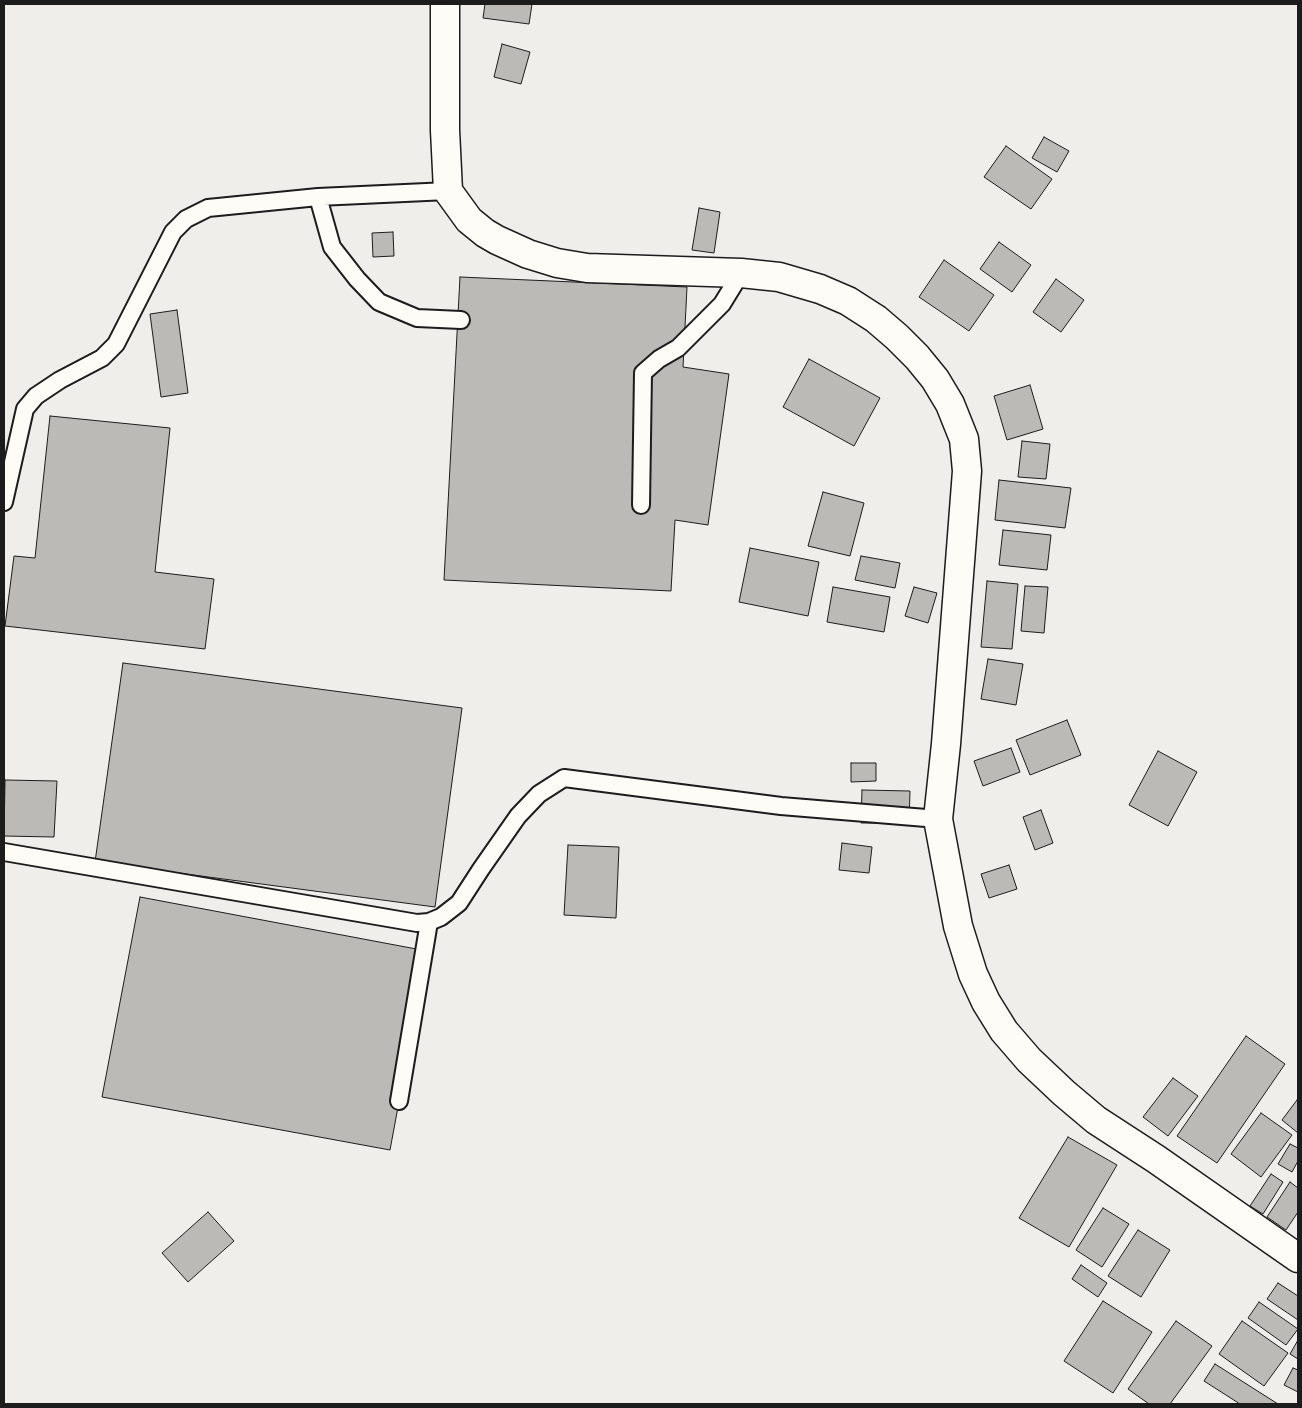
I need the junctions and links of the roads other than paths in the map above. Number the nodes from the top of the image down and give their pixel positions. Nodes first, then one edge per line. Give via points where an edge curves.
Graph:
1 (445, 4) edge
2 (448, 190) junction
3 (318, 197) junction
4 (741, 273) junction
5 (461, 320) dead end
6 (4, 502) edge
7 (641, 505) dead end
8 (938, 819) junction
9 (4, 852) edge
10 (428, 922) junction
11 (399, 1101) dead end
12 (1298, 1258) edge

1 - 2 main road
2 - 3 lane
2 - 4 main road via 469,220 485,233 528,254 557,263 587,268
3 - 5 lane via 332,247 379,302 418,318
3 - 6 lane via 208,208 186,219 173,232 116,344 102,358 36,396 25,409
4 - 7 lane via 722,304 678,348 644,373
4 - 8 main road via 779,277 820,289 848,301 876,319 917,357 935,379 950,404 964,439 967,471
8 - 10 lane via 781,806 564,778 539,794 518,816 459,903
8 - 12 main road via 958,926 973,974 1004,1031 1029,1060 1096,1120
9 - 10 lane via 417,923
10 - 11 lane

